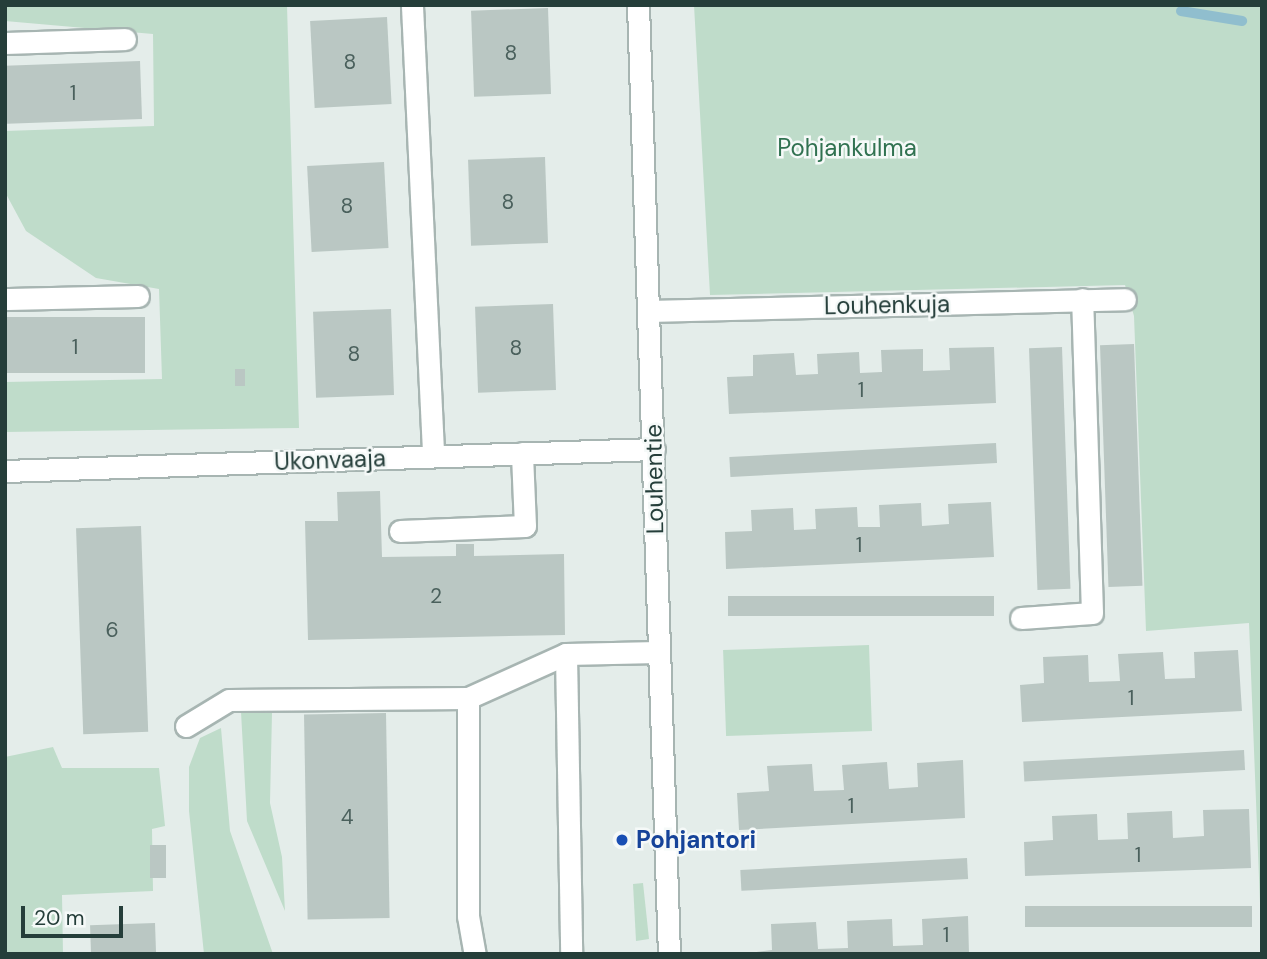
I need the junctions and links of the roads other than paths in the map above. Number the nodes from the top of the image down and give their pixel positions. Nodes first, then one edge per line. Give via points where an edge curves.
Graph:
1 (638, 5) edge
2 (412, 6) edge
3 (125, 39) dead end
4 (5, 43) edge
5 (138, 296) dead end
6 (5, 299) edge
7 (1082, 299) junction
8 (1125, 299) dead end
9 (649, 311) junction
10 (654, 449) junction
11 (522, 453) junction
12 (433, 456) junction
13 (5, 471) edge
14 (400, 531) dead end
15 (1021, 618) dead end
16 (658, 652) junction
17 (566, 654) junction
18 (468, 698) junction
19 (186, 726) dead end
20 (475, 954) edge
21 (571, 954) edge
22 (669, 954) edge

1 - 9 street, Louhentie
2 - 12 street
3 - 4 street
5 - 6 street
7 - 8 street, Louhenkuja
7 - 9 street, Louhenkuja
7 - 15 street via 1092,613
9 - 10 street, Louhentie
10 - 11 street, Ukonvaaja
10 - 16 street, Louhentie
11 - 12 street, Ukonvaaja
11 - 14 street via 525,526
12 - 13 street, Ukonvaaja
16 - 17 street
16 - 22 street, Louhentie
17 - 18 street
17 - 21 street
18 - 19 street via 229,700
18 - 20 street via 468,916

